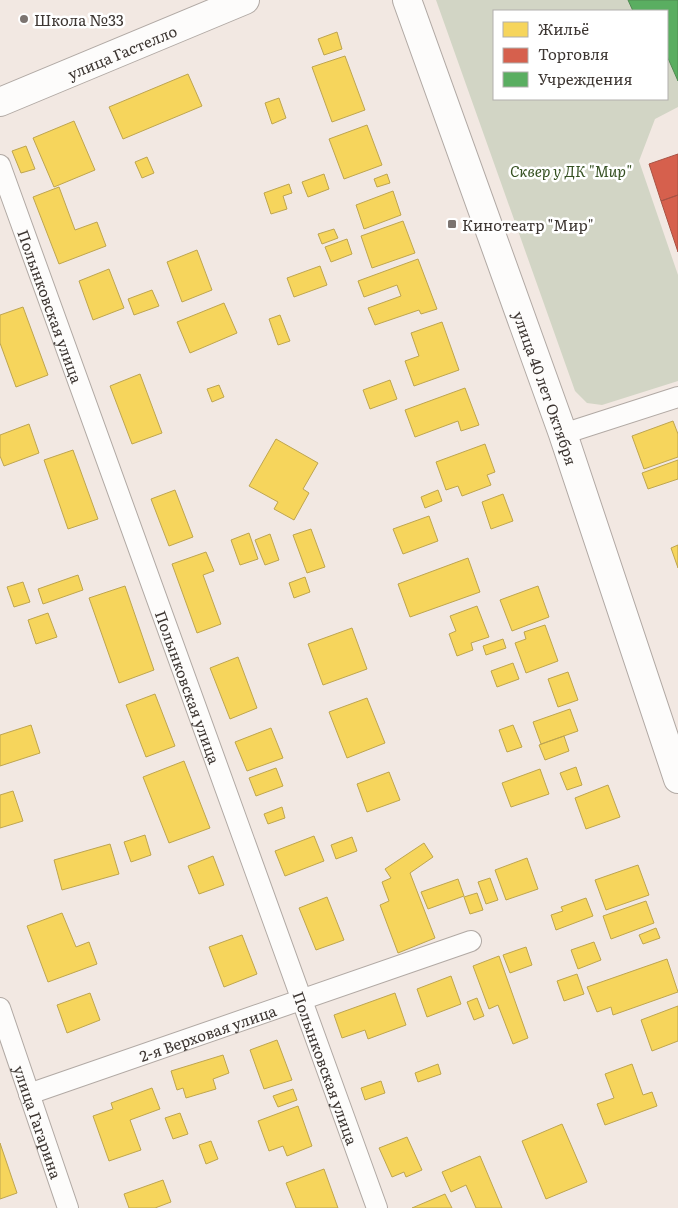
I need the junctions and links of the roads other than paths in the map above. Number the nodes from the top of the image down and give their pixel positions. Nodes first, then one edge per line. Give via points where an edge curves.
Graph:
1 (245, 0) edge
2 (407, 0) edge
3 (0, 102) edge
4 (0, 165) edge
5 (678, 397) edge
6 (562, 434) junction
7 (678, 779) edge
8 (471, 940) dead end
9 (302, 1000) junction
10 (0, 1008) edge
11 (29, 1094) junction
12 (68, 1208) edge
13 (377, 1208) edge

1 - 3 main road, улица Гастелло
2 - 6 main road, улица 40 лет Октября
4 - 9 street, Полынковская улица
5 - 6 street
6 - 7 main road, улица 40 лет Октября
8 - 9 street, 2-я Верховая улица
9 - 11 street, 2-я Верховая улица
9 - 13 street, Полынковская улица
10 - 11 street, улица Гагарина
11 - 12 street, улица Гагарина

